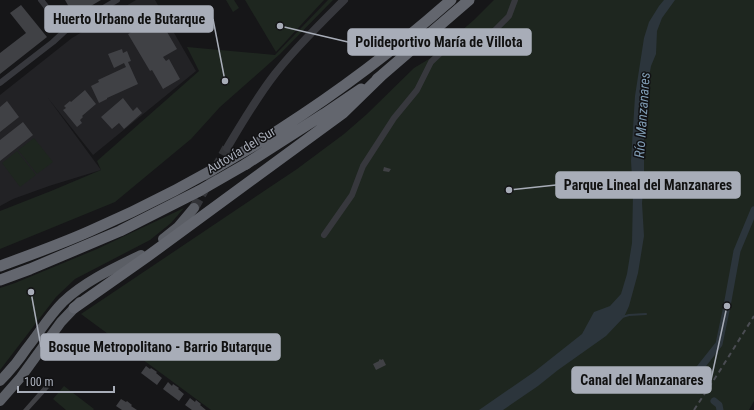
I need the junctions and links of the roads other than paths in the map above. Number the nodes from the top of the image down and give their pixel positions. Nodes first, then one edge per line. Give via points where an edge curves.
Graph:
1 (41, 0) edge
2 (117, 0) edge
3 (344, 0) edge
4 (451, 0) edge
5 (469, 0) edge
6 (515, 0) edge
7 (64, 31) junction
8 (382, 75) junction
9 (0, 83) edge
10 (227, 148) tunnel mouth
11 (194, 208) tunnel mouth
12 (324, 236) dead end
13 (141, 255) junction
14 (0, 266) edge
15 (0, 280) edge
16 (74, 308) junction
17 (0, 381) edge
18 (0, 401) edge

1 - 7 street
2 - 7 street
3 - 10 street via 295,50 276,74
4 - 14 highway, Autovía del Sur via 402,42 349,82 244,151 144,206 90,231
5 - 8 highway, Autovía del Sur
6 - 12 street via 509,16 489,36 472,46 464,41 450,44 431,62 417,90 394,118 363,166 352,195
7 - 9 street
8 - 15 highway, Autovía del Sur, bridge via 306,126 199,191 120,231
8 - 16 highway via 343,113
11 - 13 highway via 178,227
13 - 16 highway via 90,292
13 - 17 highway via 97,277 63,302
16 - 18 highway

